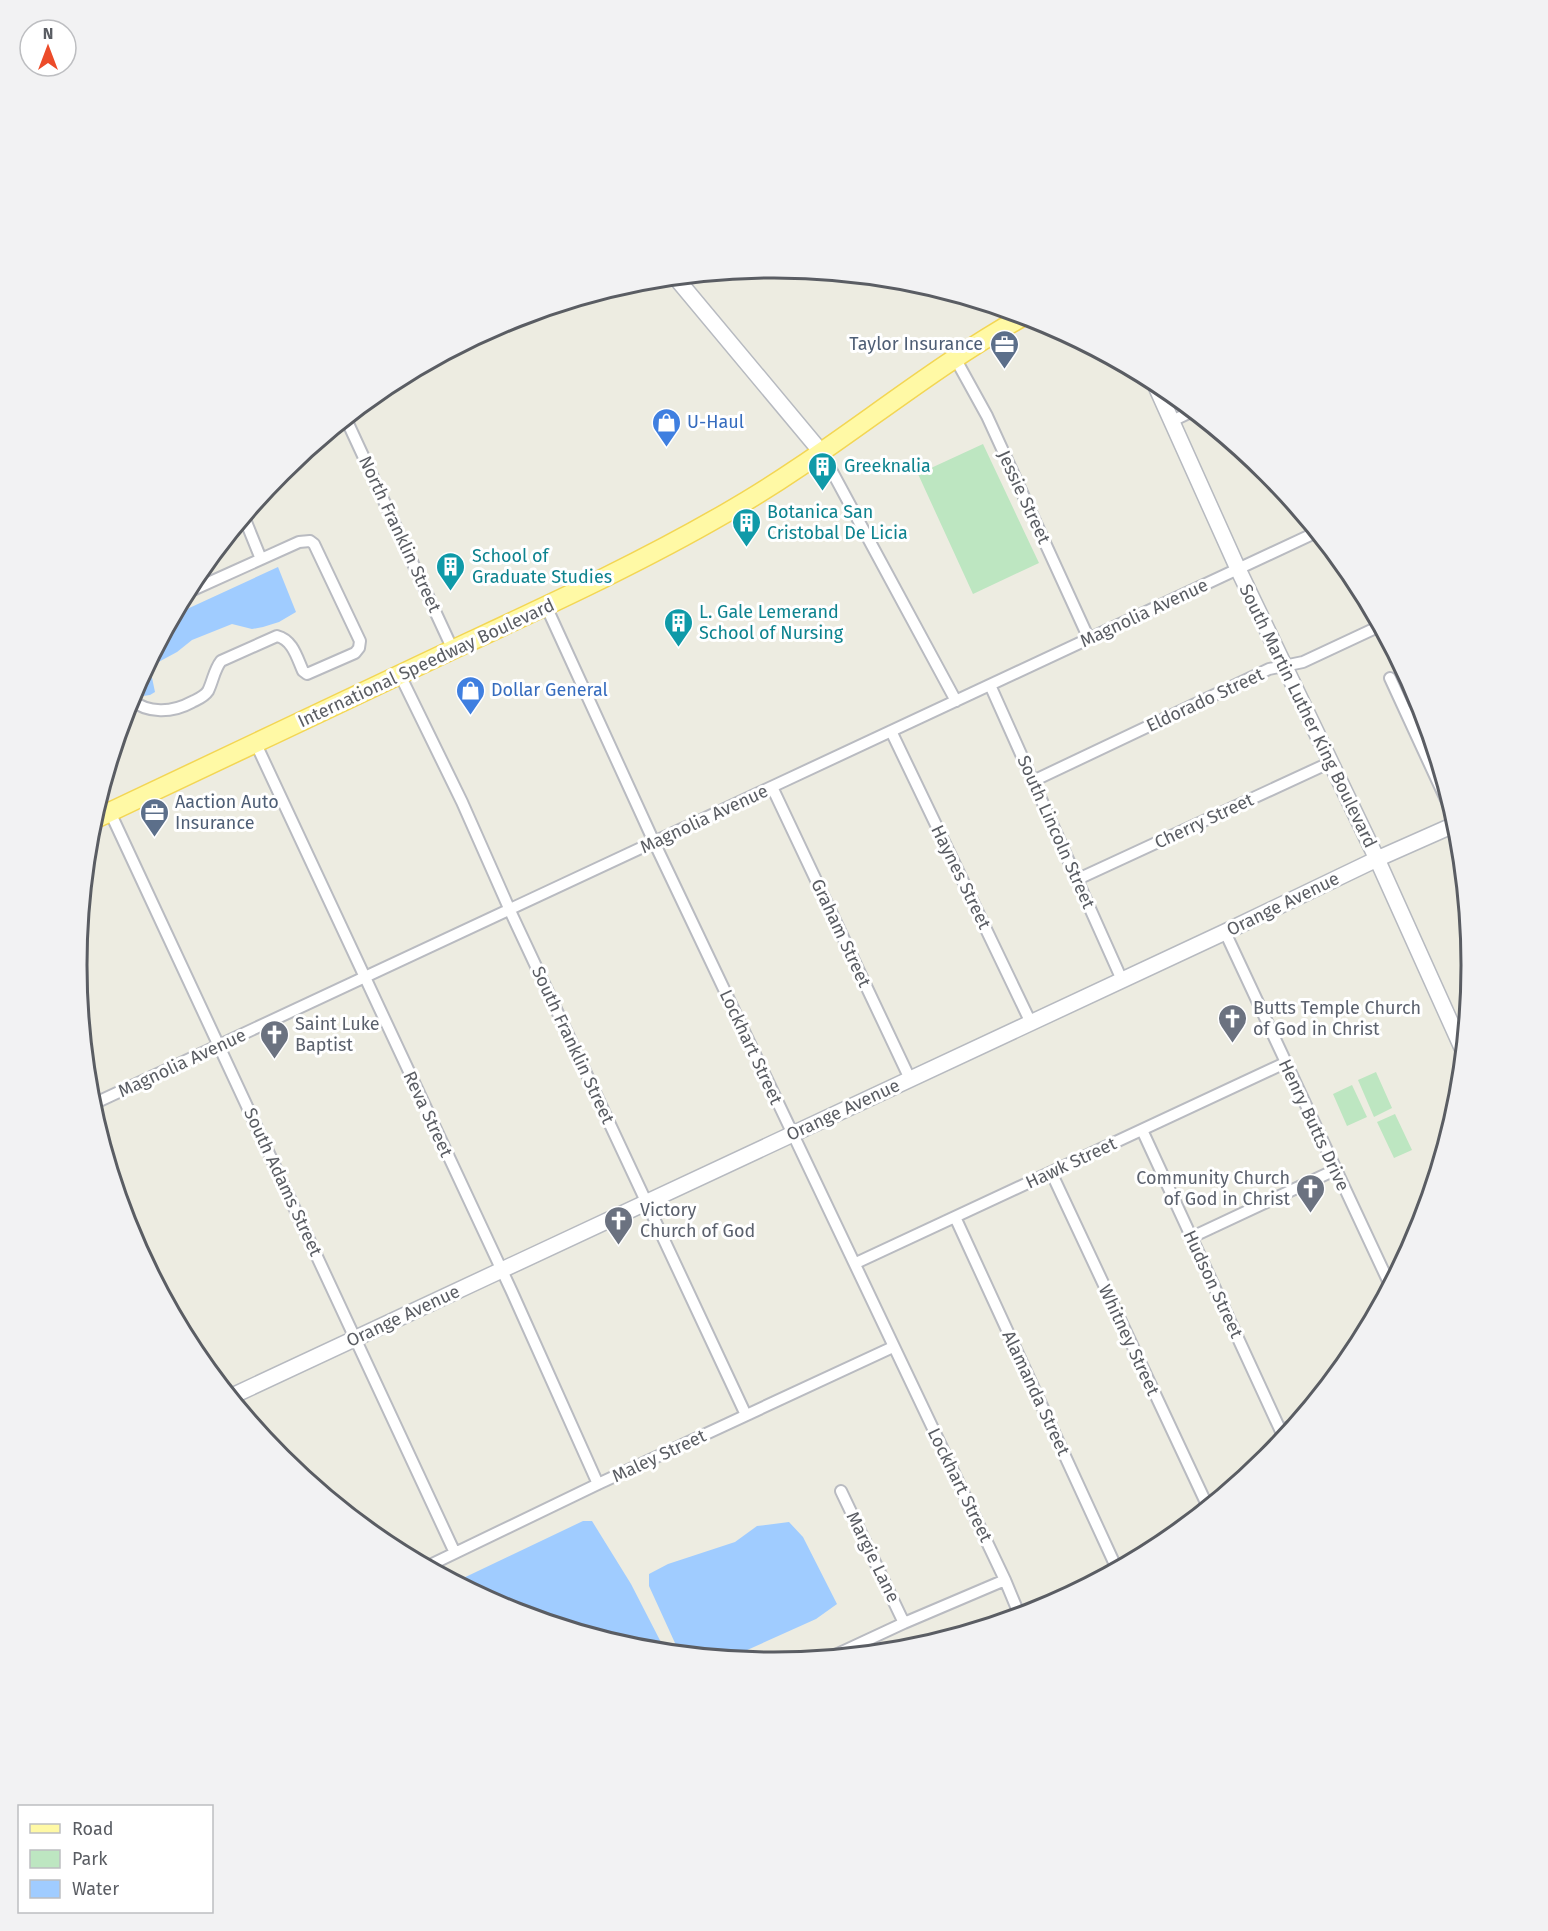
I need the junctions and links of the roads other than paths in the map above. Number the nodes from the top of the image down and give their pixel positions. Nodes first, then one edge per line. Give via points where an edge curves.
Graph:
1 (681, 284) edge
2 (1014, 322) edge
3 (955, 358) junction
4 (1161, 398) edge
5 (1185, 415) edge
6 (1172, 421) junction
7 (349, 426) edge
8 (822, 453) junction
9 (247, 525) edge
10 (1310, 535) edge
11 (261, 559) junction
12 (1238, 569) junction
13 (202, 586) edge
14 (546, 606) junction
15 (1373, 629) edge
16 (1089, 639) junction
17 (453, 650) junction
18 (1284, 666) junction
19 (400, 675) junction
20 (1390, 678) dead end
21 (990, 685) junction
22 (956, 701) junction
23 (139, 704) edge
24 (1412, 712) edge
25 (1407, 714) junction
26 (891, 731) junction
27 (255, 744) junction
28 (1329, 763) junction
29 (1433, 771) edge
30 (1033, 781) junction
31 (772, 787) junction
32 (110, 812) junction
33 (104, 815) edge
34 (1447, 826) edge
35 (654, 842) junction
36 (1377, 859) junction
37 (1078, 879) junction
38 (509, 910) junction
39 (1225, 932) junction
40 (364, 978) junction
41 (1122, 980) junction
42 (1031, 1023) junction
43 (1457, 1037) edge
44 (219, 1046) junction
45 (1285, 1063) junction
46 (910, 1079) junction
47 (100, 1101) edge
48 (1142, 1130) junction
49 (793, 1134) junction
50 (1335, 1170) junction
51 (1050, 1172) junction
52 (646, 1203) junction
53 (955, 1216) junction
54 (1192, 1237) junction
55 (856, 1263) junction
56 (501, 1270) junction
57 (1386, 1277) edge
58 (356, 1339) junction
59 (893, 1347) junction
60 (237, 1394) edge
61 (746, 1416) junction
62 (1281, 1429) edge
63 (598, 1484) junction
64 (841, 1491) dead end
65 (1205, 1500) edge
66 (455, 1553) junction
67 (1114, 1562) edge
68 (435, 1563) edge
69 (1005, 1580) junction
70 (1017, 1608) edge
71 (904, 1623) junction
72 (850, 1648) edge

1 - 8 street
2 - 3 main road, International Speedway Boulevard
3 - 8 main road, International Speedway Boulevard
3 - 16 street, Jessie Street via 987,416
4 - 6 street, South Martin Luther King Boulevard
5 - 6 street
6 - 12 street, South Martin Luther King Boulevard
7 - 17 street, North Franklin Street
8 - 14 main road, International Speedway Boulevard via 682,538
8 - 22 street
9 - 11 street
10 - 12 street, Magnolia Avenue
11 - 13 street
11 - 23 street via 302,541 314,544 360,641 355,653 307,674 286,638 277,636 221,661 203,697 161,712
12 - 16 street, Magnolia Avenue
12 - 18 street, South Martin Luther King Boulevard
14 - 17 main road, International Speedway Boulevard
14 - 35 street, Lockhart Street
15 - 18 street, Eldorado Street via 1303,662
16 - 21 street, Magnolia Avenue
17 - 19 main road, International Speedway Boulevard
18 - 28 street, South Martin Luther King Boulevard
18 - 30 street, Eldorado Street via 1269,669
19 - 27 main road, International Speedway Boulevard
19 - 38 street, South Franklin Street
20 - 25 street
21 - 22 street, Magnolia Avenue
21 - 30 street, South Lincoln Street
22 - 26 street, Magnolia Avenue
24 - 25 street
25 - 29 street
26 - 31 street, Magnolia Avenue
26 - 42 street, Haynes Street
27 - 32 main road, International Speedway Boulevard
27 - 40 street, Reva Street
28 - 36 street, South Martin Luther King Boulevard
28 - 37 street, Cherry Street
30 - 37 street, South Lincoln Street
31 - 35 street, Magnolia Avenue
31 - 46 street, Graham Street
32 - 33 main road, International Speedway Boulevard
32 - 44 street, South Adams Street
34 - 36 street, Orange Avenue
35 - 38 street, Magnolia Avenue
35 - 49 street, Lockhart Street
36 - 39 street, Orange Avenue
36 - 43 street, South Martin Luther King Boulevard
37 - 41 street, South Lincoln Street
38 - 40 street, Magnolia Avenue
38 - 52 street, South Franklin Street
39 - 41 street, Orange Avenue
39 - 45 street, Henry Butts Drive
40 - 44 street, Magnolia Avenue
40 - 56 street, Reva Street
41 - 42 street, Orange Avenue
42 - 46 street, Orange Avenue
44 - 47 street, Magnolia Avenue
44 - 58 street, South Adams Street
45 - 48 street, Hawk Street
45 - 50 street, Henry Butts Drive
46 - 49 street, Orange Avenue
48 - 51 street, Hawk Street
48 - 54 street, Hudson Street
49 - 52 street, Orange Avenue
49 - 55 street, Lockhart Street
50 - 54 street
50 - 57 street, Henry Butts Drive
51 - 53 street, Hawk Street
51 - 65 street, Whitney Street
52 - 56 street, Orange Avenue
52 - 61 street, South Franklin Street
53 - 55 street, Hawk Street
53 - 67 street, Alamanda Street
54 - 62 street, Hudson Street
55 - 59 street, Lockhart Street
56 - 58 street, Orange Avenue
56 - 63 street, Reva Street
58 - 60 street, Orange Avenue
58 - 66 street, South Adams Street
59 - 61 street, Maley Street
59 - 69 street, Lockhart Street
61 - 63 street, Maley Street
63 - 66 street, Maley Street
64 - 71 street, Margie Lane
66 - 68 street, Maley Street
69 - 70 street, Lockhart Street
69 - 71 street
71 - 72 street

